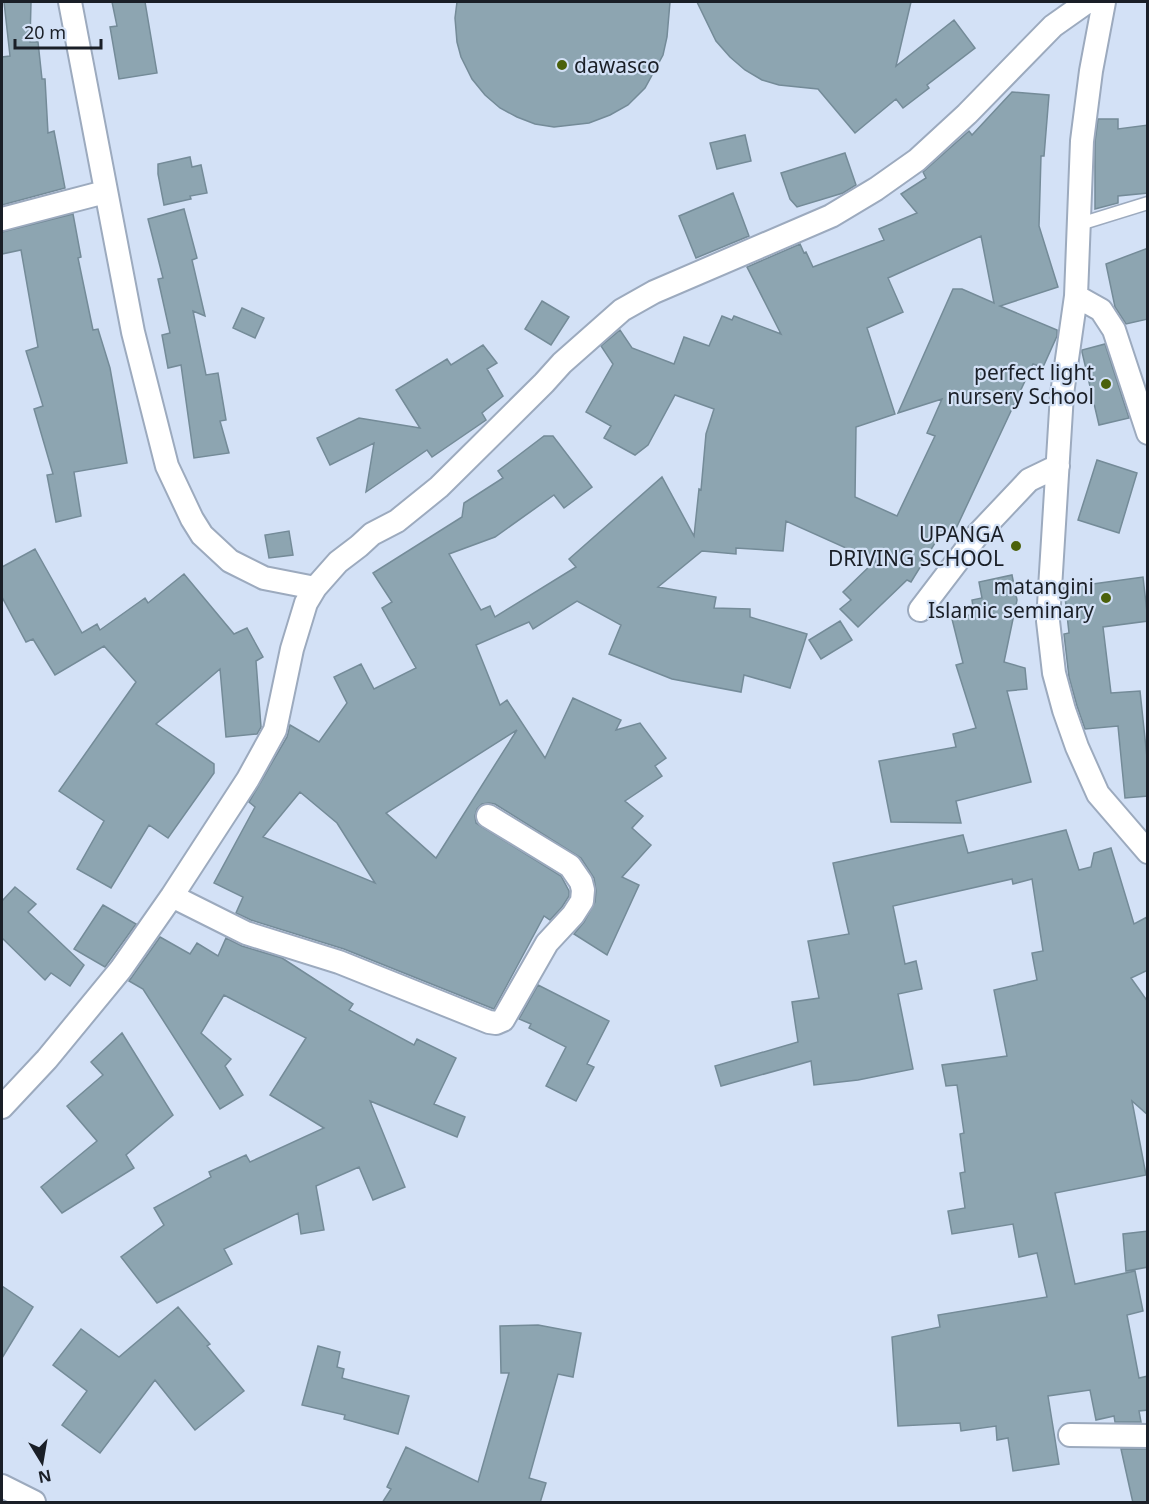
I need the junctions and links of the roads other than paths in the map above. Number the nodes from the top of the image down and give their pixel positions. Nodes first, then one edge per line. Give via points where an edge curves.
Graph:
1 (70, 2) edge
2 (1087, 2) edge
3 (1104, 2) edge
4 (105, 192) junction
5 (1148, 203) edge
6 (2, 219) edge
7 (1080, 224) junction
8 (1076, 296) junction
9 (1148, 433) edge
10 (1058, 466) junction
11 (315, 588) junction
12 (920, 610) dead end
13 (488, 816) dead end
14 (1148, 852) edge
15 (172, 896) junction
16 (2, 1107) edge
17 (1070, 1435) dead end
18 (1148, 1436) edge
19 (2, 1486) edge
20 (34, 1503) edge

1 - 4 street
2 - 11 street via 1053,26 917,160 876,189 831,216 654,292 622,310 562,363 439,487 396,521 372,534 338,562
3 - 7 street via 1082,141
4 - 6 street
4 - 11 street via 132,332 167,466 192,519 202,535 230,561 264,578
5 - 7 lane
7 - 8 street
8 - 9 street via 1101,310 1114,330
8 - 10 street via 1062,394
10 - 12 street via 1029,480 978,534
10 - 14 street via 1048,621 1054,674 1077,747 1098,794
11 - 15 street via 299,623 275,729 249,779
13 - 15 street via 570,866 583,890 582,901 573,915 547,943 503,1020 496,1023 339,962 246,933
15 - 16 street via 121,969
17 - 18 street
19 - 20 street

